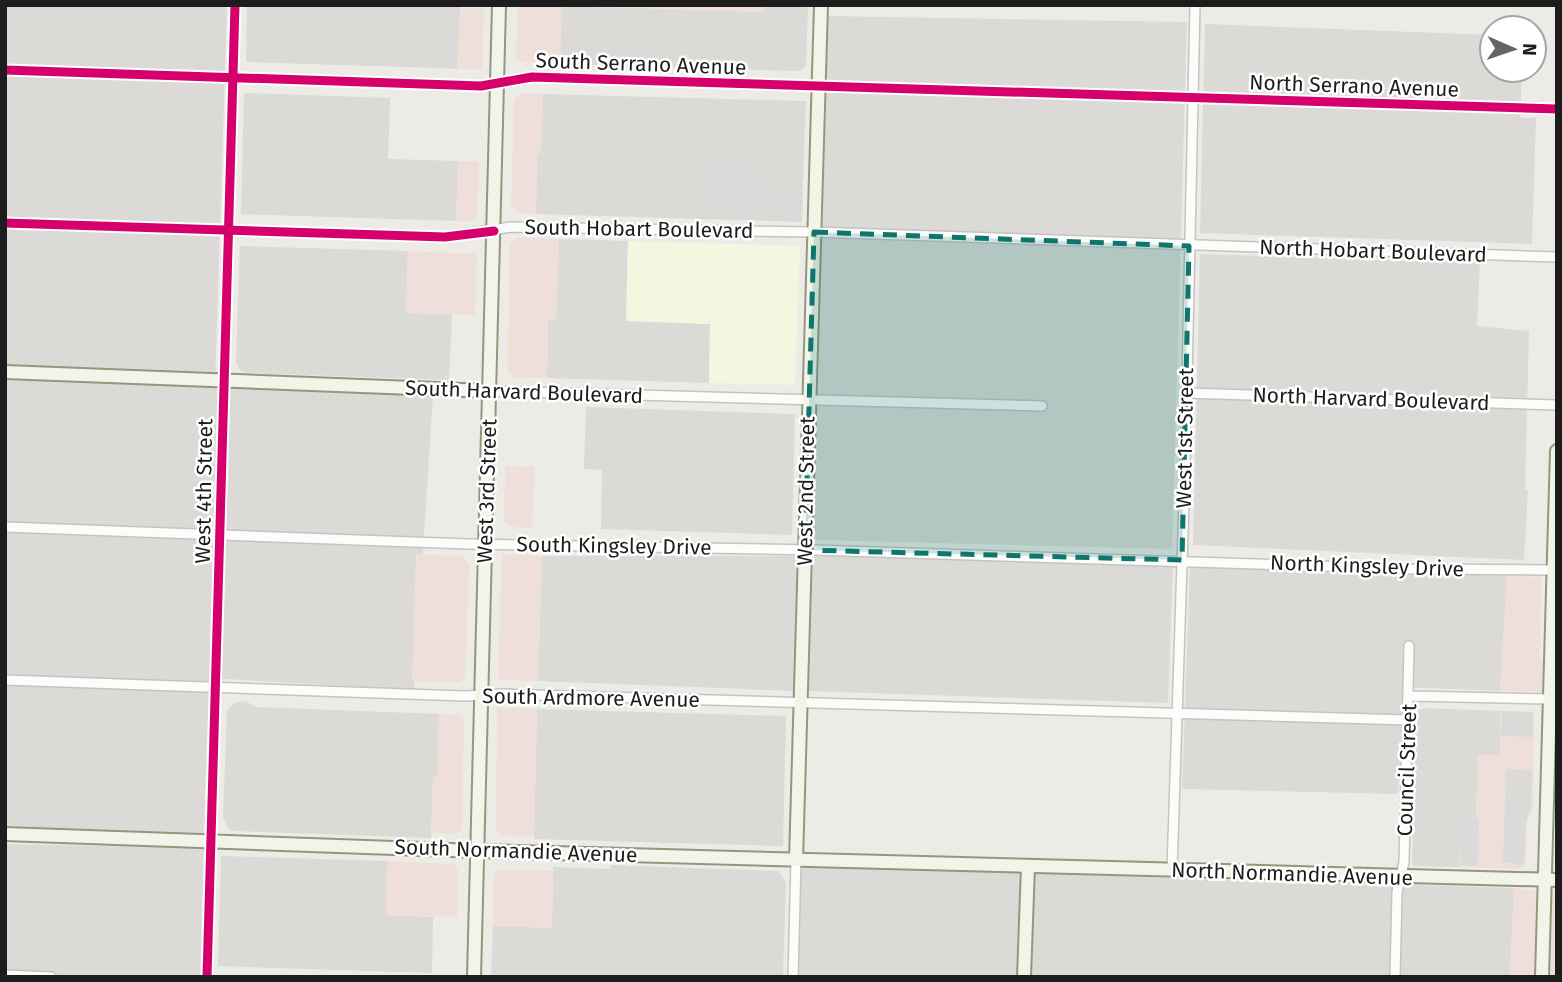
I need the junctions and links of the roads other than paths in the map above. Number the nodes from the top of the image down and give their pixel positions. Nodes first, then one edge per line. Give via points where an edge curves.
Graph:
1 (235, 5) edge
2 (499, 5) edge
3 (821, 5) edge
4 (1195, 5) edge
5 (5, 70) edge
6 (233, 77) junction
7 (498, 83) junction
8 (819, 86) junction
9 (1193, 99) junction
10 (1557, 109) edge
11 (5, 223) edge
12 (229, 228) junction
13 (494, 231) junction
14 (814, 232) junction
15 (1189, 246) junction
16 (1557, 257) edge
17 (5, 372) edge
18 (224, 381) junction
19 (489, 391) junction
20 (1186, 393) junction
21 (809, 401) junction
22 (1557, 405) edge
23 (1042, 406) dead end
24 (1557, 451) edge
25 (1556, 505) edge
26 (5, 527) edge
27 (221, 536) junction
28 (485, 543) junction
29 (805, 550) junction
30 (1182, 560) junction
31 (1553, 570) junction
32 (1409, 646) dead end
33 (1554, 650) edge
34 (5, 680) edge
35 (216, 686) junction
36 (481, 695) junction
37 (1409, 696) junction
38 (1550, 699) junction
39 (802, 704) junction
40 (1176, 713) junction
41 (1408, 720) junction
42 (1552, 787) edge
43 (5, 834) edge
44 (212, 841) junction
45 (478, 851) junction
46 (796, 860) junction
47 (1028, 866) junction
48 (1172, 870) junction
49 (1400, 877) junction
50 (1551, 881) edge
51 (5, 975) edge
52 (51, 977) edge
53 (207, 977) edge
54 (474, 977) edge
55 (793, 977) edge
56 (1024, 977) edge
57 (1395, 977) edge
58 (1542, 977) edge

1 - 6 street, West 4th Street
2 - 7 main road, West 3rd Street
3 - 8 main road, West 2nd Street
4 - 9 street, West 1st Street
5 - 6 street, South Serrano Avenue
6 - 7 street, South Serrano Avenue
6 - 12 street, West 4th Street
7 - 8 street, South Serrano Avenue via 532,78
7 - 13 main road, West 3rd Street
8 - 9 street, South Serrano Avenue
8 - 14 main road, West 2nd Street
9 - 10 street, North Serrano Avenue
9 - 15 street, West 1st Street
11 - 12 street, South Hobart Boulevard
12 - 13 street, South Hobart Boulevard via 445,237
12 - 18 street, West 4th Street
13 - 14 street, South Hobart Boulevard via 511,227
13 - 19 main road, West 3rd Street
14 - 15 street, South Hobart Boulevard
14 - 21 main road, West 2nd Street
15 - 16 street, North Hobart Boulevard
15 - 20 street, West 1st Street
17 - 18 main road, South Harvard Boulevard
18 - 19 main road, South Harvard Boulevard
18 - 27 street, West 4th Street
19 - 21 street, South Harvard Boulevard
19 - 28 main road, West 3rd Street
20 - 22 street, North Harvard Boulevard
20 - 30 street, West 1st Street
21 - 23 street, South Harvard Boulevard
21 - 29 main road, West 2nd Street
24 - 25 main road
25 - 31 main road
26 - 27 street, South Kingsley Drive
27 - 28 street, South Kingsley Drive
27 - 35 street, West 4th Street
28 - 29 street, South Kingsley Drive
28 - 36 main road, West 3rd Street
29 - 30 street, South Kingsley Drive
29 - 39 main road, West 2nd Street
30 - 31 street, North Kingsley Drive
30 - 40 street, West 1st Street
31 - 33 main road
32 - 37 street, Council Street
33 - 38 main road
34 - 35 street, South Ardmore Avenue
35 - 36 street, South Ardmore Avenue
35 - 44 street, West 4th Street
36 - 39 street, South Ardmore Avenue
36 - 45 main road, West 3rd Street
37 - 38 street
37 - 41 street, Council Street
38 - 42 main road
39 - 40 street, South Ardmore Avenue
39 - 46 main road, West 2nd Street
40 - 41 street, South Ardmore Avenue
40 - 48 street, West 1st Street
41 - 49 street, Council Street
42 - 50 main road
43 - 44 main road, South Normandie Avenue
44 - 45 main road, South Normandie Avenue
44 - 53 street, West 4th Street
45 - 46 main road, South Normandie Avenue
45 - 54 main road, West 3rd Street
46 - 47 main road, South Normandie Avenue
46 - 55 street, West 2nd Street
47 - 48 main road, North Normandie Avenue
47 - 56 main road
48 - 49 main road, North Normandie Avenue
49 - 50 main road, North Normandie Avenue
49 - 57 street, Council Street
50 - 58 main road
51 - 52 street

